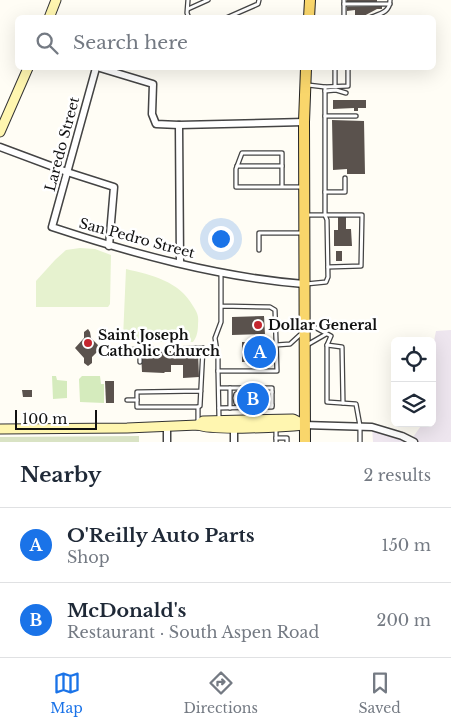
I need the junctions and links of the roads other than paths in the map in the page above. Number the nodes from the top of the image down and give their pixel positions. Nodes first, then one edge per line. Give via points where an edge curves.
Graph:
1 (56, 0) edge
2 (188, 0) edge
3 (208, 0) edge
4 (259, 0) edge
5 (310, 0) edge
6 (344, 2) edge
7 (390, 2) edge
8 (188, 9) junction
9 (50, 15) edge
10 (188, 15) edge
11 (233, 15) edge
12 (309, 15) edge
13 (344, 15) edge
14 (376, 15) edge
15 (27, 70) edge
16 (95, 70) edge
17 (107, 70) edge
18 (306, 70) edge
19 (335, 70) edge
20 (348, 70) edge
21 (305, 85) junction
22 (335, 86) junction
23 (325, 89) junction
24 (346, 93) dead end
25 (325, 116) junction
26 (356, 116) dead end
27 (304, 122) junction
28 (179, 125) junction
29 (0, 132) edge
30 (0, 147) edge
31 (237, 166) junction
32 (282, 166) junction
33 (67, 172) junction
34 (344, 178) dead end
35 (282, 187) junction
36 (304, 187) junction
37 (325, 192) junction
38 (304, 215) junction
39 (325, 215) junction
40 (52, 227) joint
41 (304, 233) junction
42 (109, 246) junction
43 (259, 250) dead end
44 (180, 264) junction
45 (328, 267) junction
46 (221, 272) junction
47 (304, 284) junction
48 (221, 306) junction
49 (304, 326) junction
50 (326, 334) junction
51 (276, 345) junction
52 (328, 345) junction
53 (304, 347) junction
54 (175, 349) dead end
55 (113, 350) dead end
56 (140, 350) junction
57 (152, 350) dead end
58 (140, 362) dead end
59 (218, 372) junction
60 (219, 388) junction
61 (230, 388) junction
62 (201, 391) junction
63 (272, 392) junction
64 (127, 400) dead end
65 (137, 400) junction
66 (343, 403) junction
67 (272, 405) junction
68 (198, 407) junction
69 (219, 408) junction
70 (230, 408) junction
71 (219, 424) junction
72 (198, 425) junction
73 (304, 425) junction
74 (167, 426) junction
75 (276, 426) junction
76 (360, 426) junction
77 (234, 427) junction
78 (0, 429) edge
79 (276, 440) edge
80 (168, 442) edge
81 (234, 442) edge
82 (287, 442) edge
83 (305, 442) edge
84 (360, 442) edge
85 (414, 442) edge

1 - 9 street
2 - 8 lane
3 - 8 lane
4 - 11 lane via 258,4
5 - 12 main road
6 - 7 lane
6 - 13 lane
7 - 14 lane via 386,11
8 - 10 lane
15 - 29 street
16 - 33 street, Laredo Street
17 - 28 street via 153,84 152,114 156,124
18 - 21 main road
19 - 22 lane
20 - 22 lane via 348,86
21 - 23 lane
21 - 27 main road
22 - 23 lane
23 - 24 lane
23 - 25 lane
25 - 26 lane
25 - 37 lane
27 - 28 street
27 - 36 main road
28 - 44 street
30 - 33 street
31 - 32 lane
31 - 32 lane via 242,153 282,153
31 - 35 lane via 236,187
32 - 35 lane
33 - 40 street, Laredo Street
33 - 42 street via 114,187
34 - 37 lane via 344,192
35 - 36 lane
36 - 38 main road
37 - 39 lane
38 - 39 lane
38 - 41 main road
39 - 45 lane
39 - 45 lane via 362,215 361,266
40 - 42 street, San Pedro Street
41 - 43 lane via 259,233
41 - 47 main road
42 - 44 street, San Pedro Street
44 - 46 street, San Pedro Street
45 - 47 lane via 326,282
46 - 47 street, San Pedro Street via 258,280
46 - 48 lane
47 - 49 main road
48 - 51 lane via 273,308 276,313
48 - 59 lane via 221,322 215,338
49 - 50 lane
49 - 51 lane via 290,344
49 - 53 main road
50 - 52 lane via 331,336
50 - 53 lane
51 - 59 lane via 276,371
52 - 66 lane via 342,347
52 - 66 lane via 327,402
53 - 73 main road
54 - 62 lane via 203,348
55 - 56 lane
56 - 57 lane
56 - 58 lane
59 - 60 lane
60 - 61 lane
60 - 69 lane
61 - 63 lane via 272,388
61 - 70 lane
62 - 65 lane via 137,392
62 - 68 lane
63 - 67 lane
63 - 67 lane via 238,392 234,398 240,405
64 - 65 lane
65 - 68 lane via 137,407
66 - 76 lane via 356,404
67 - 70 lane
68 - 72 lane
69 - 70 lane
69 - 71 lane
71 - 72 street
71 - 73 street via 292,419
71 - 77 street
72 - 74 street
73 - 75 street
73 - 76 street
73 - 83 main road
74 - 78 street
74 - 80 street
75 - 77 street
75 - 79 lane
76 - 84 lane
76 - 85 street
77 - 81 street
79 - 82 lane via 287,438

